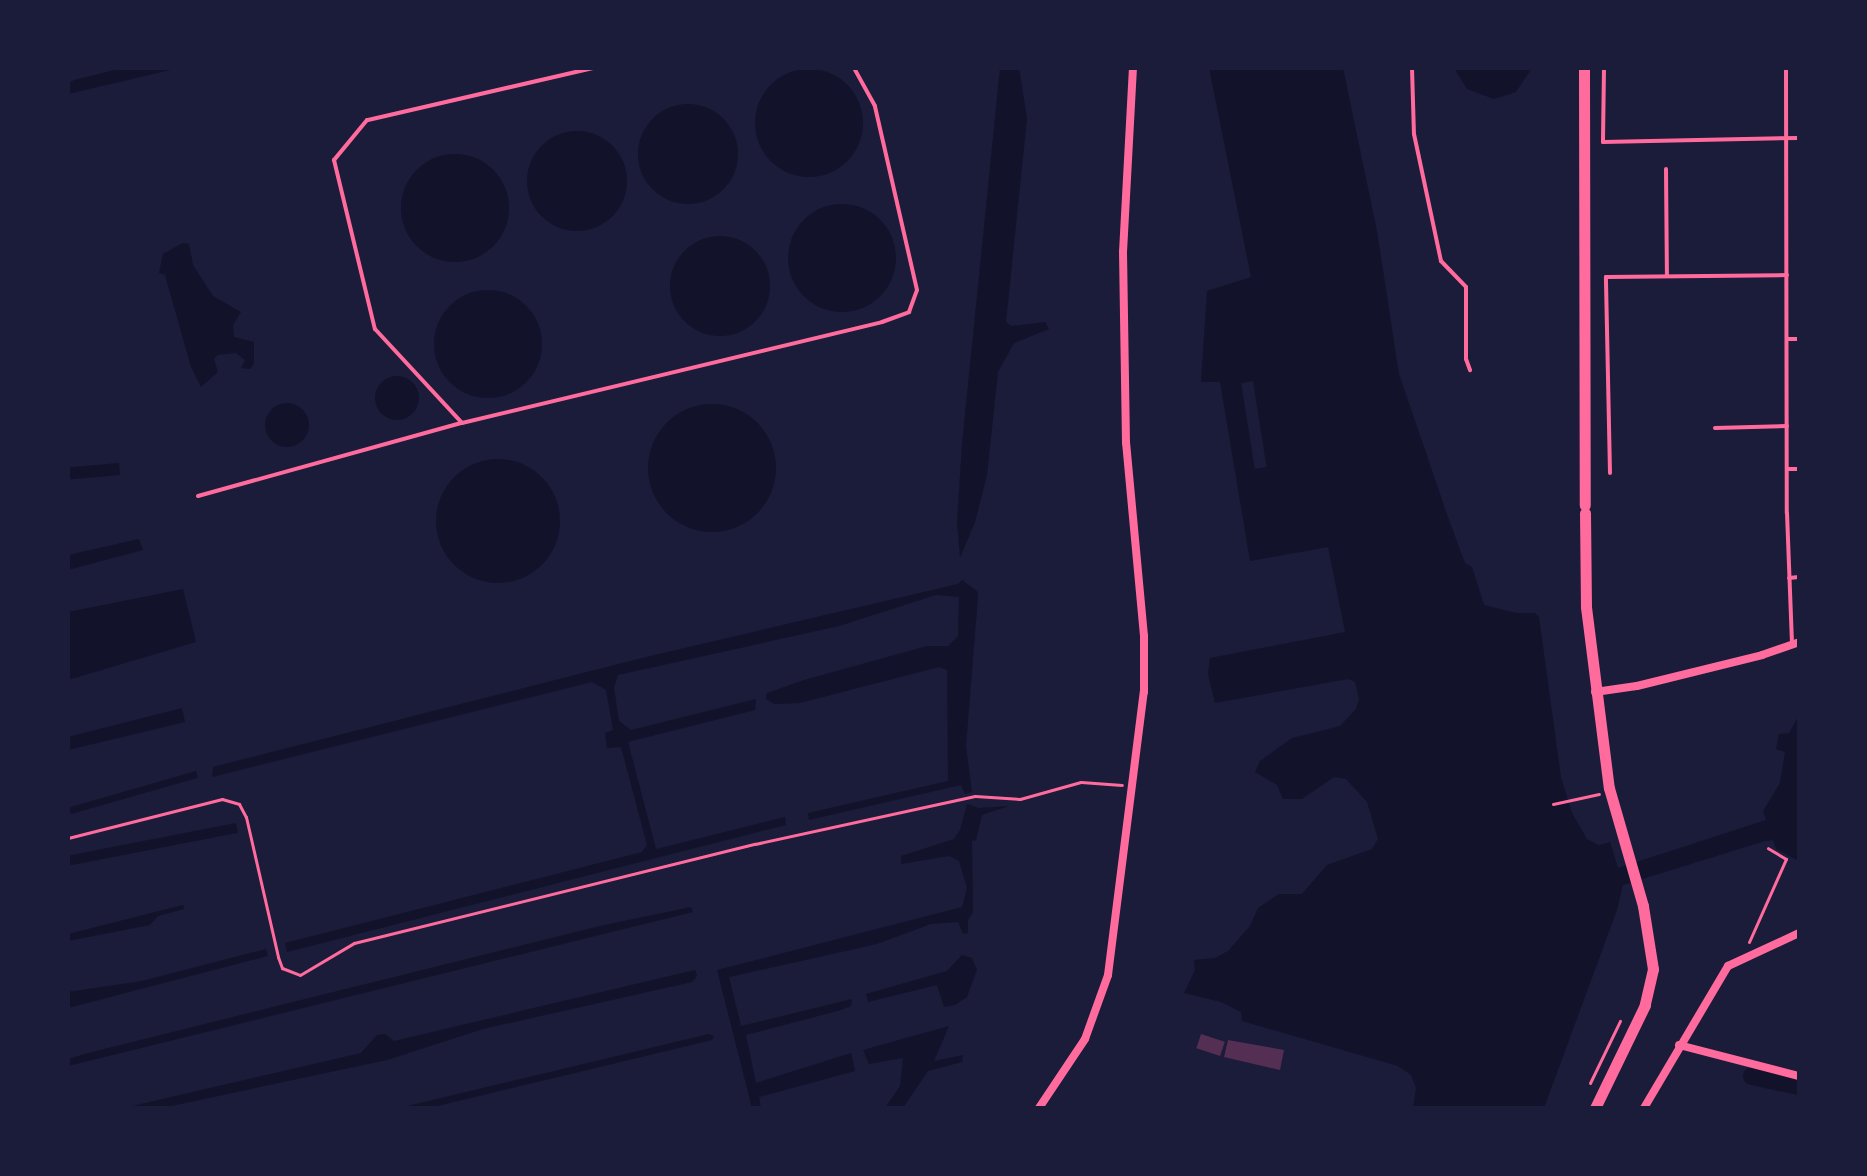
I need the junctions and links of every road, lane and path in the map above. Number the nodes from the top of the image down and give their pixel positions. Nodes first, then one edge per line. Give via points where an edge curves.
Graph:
1 (593, 68) edge
2 (854, 68) edge
3 (1133, 68) edge
4 (1412, 68) edge
5 (1584, 68) edge
6 (1604, 68) edge
7 (1786, 68) edge
8 (1799, 138) edge
9 (1786, 140) junction
10 (1666, 169) dead end
11 (1787, 275) junction
12 (1667, 276) junction
13 (1787, 339) junction
14 (1799, 339) edge
15 (1470, 370) dead end
16 (462, 423) junction
17 (1787, 426) junction
18 (1715, 428) dead end
19 (1787, 469) junction
20 (1799, 469) edge
21 (1610, 473) dead end
22 (198, 496) dead end
23 (1799, 577) edge
24 (1789, 578) junction
25 (1795, 644) edge
26 (1595, 692) junction
27 (1134, 787) junction
28 (1599, 794) dead end
29 (1553, 804) dead end
30 (68, 838) edge
31 (1768, 848) dead end
32 (1799, 933) edge
33 (1743, 955) junction
34 (1622, 1018) dead end
35 (1679, 1045) junction
36 (1799, 1076) edge
37 (1587, 1093) dead end
38 (1039, 1108) edge
39 (1595, 1108) edge
40 (1644, 1108) edge

1 - 16 lane via 367,120 334,160 375,329
2 - 16 lane via 875,106 917,290 909,312
3 - 27 street via 1123,252 1126,443 1144,636
4 - 15 lane via 1414,134 1441,261 1466,287
5 - 26 main road via 1586,607
6 - 9 lane via 1603,142
7 - 9 lane
8 - 9 lane
9 - 11 lane
10 - 12 lane
11 - 12 lane
11 - 13 lane
12 - 21 lane via 1606,277
13 - 14 lane
13 - 17 lane
16 - 22 lane
17 - 18 lane
17 - 19 lane
19 - 20 lane
19 - 24 lane
23 - 24 lane
24 - 25 lane
25 - 26 street
26 - 39 main road via 1609,788 1652,953 1650,988
27 - 30 path via 1081,782 1020,799 975,796 755,844 354,943 300,975 282,968 278,957 239,804 222,799
27 - 38 street via 1101,997 1085,1039
28 - 29 path
31 - 33 path via 1786,859
32 - 33 street
33 - 35 street via 1728,966
34 - 37 path
35 - 36 street
35 - 40 street

